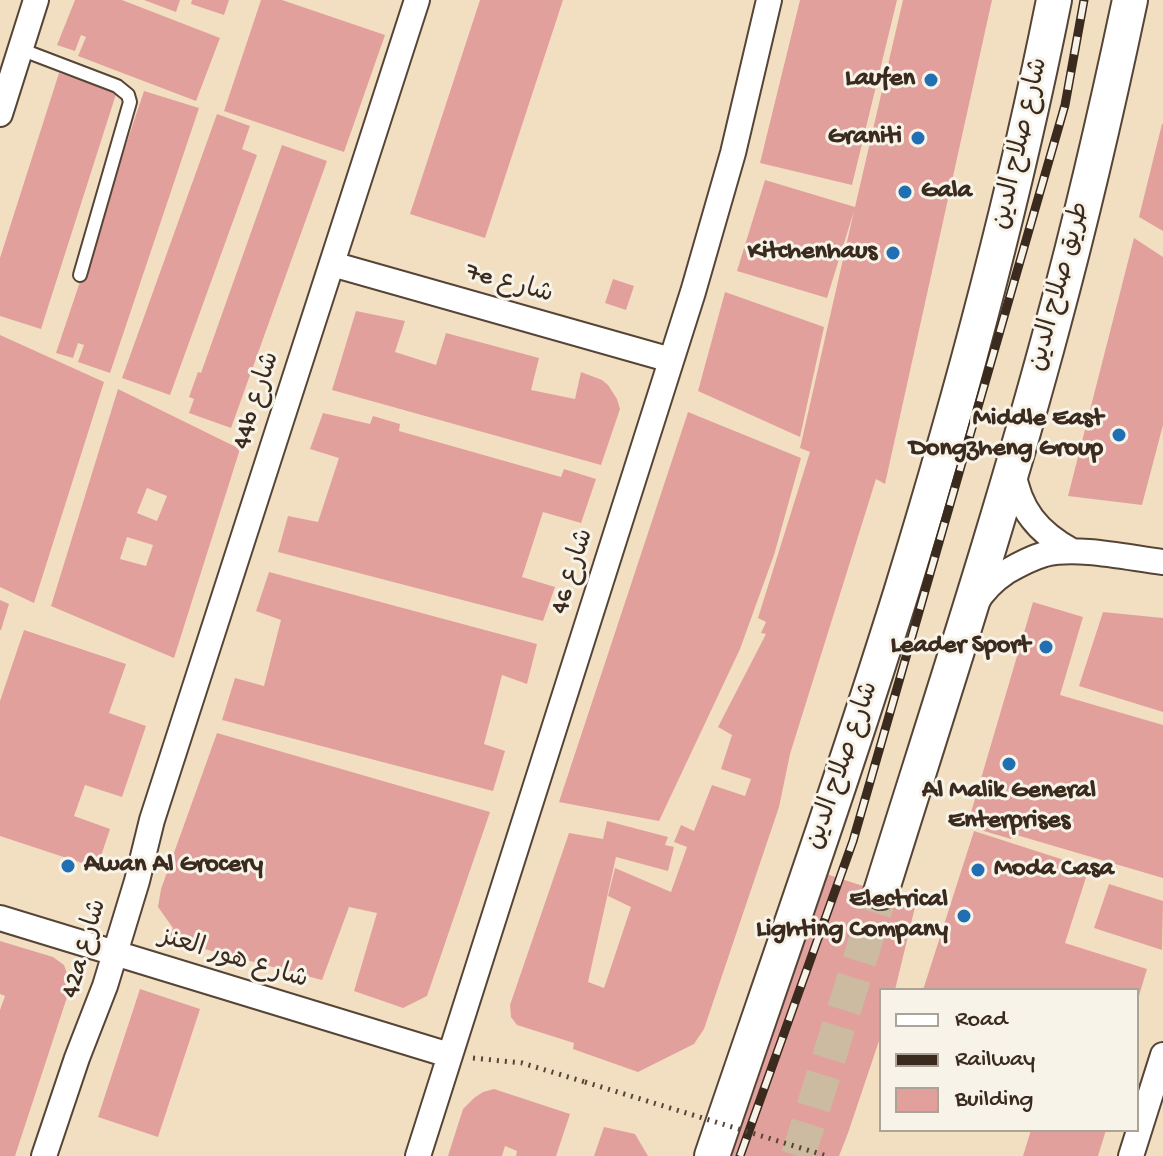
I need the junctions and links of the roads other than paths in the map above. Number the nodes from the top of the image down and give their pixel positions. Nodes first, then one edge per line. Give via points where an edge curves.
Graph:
1 (36, 0) edge
2 (417, 0) edge
3 (769, 0) edge
4 (1054, 0) edge
5 (1130, 0) edge
6 (20, 49) junction
7 (0, 114) edge
8 (332, 264) junction
9 (80, 275) dead end
10 (671, 360) junction
11 (1012, 464) junction
12 (1072, 551) junction
13 (1163, 562) edge
14 (966, 619) junction
15 (152, 820) joint
16 (881, 892) tunnel mouth
17 (0, 918) edge
18 (108, 951) junction
19 (449, 1055) junction
20 (1163, 1057) edge
21 (1139, 1131) edge
22 (1139, 1132) edge
23 (44, 1156) edge
24 (418, 1156) edge
25 (712, 1156) edge
26 (1131, 1156) edge

1 - 6 street
2 - 8 street, 44b شارع
3 - 10 street, شارع 46 via 718,209
4 - 25 main road, شارع صلاح الدين via 983,303 906,577
5 - 11 main road, طريق صلاح الدين via 1084,201
6 - 7 street
6 - 9 lane via 117,86 130,102
8 - 10 street, 7e شارع
8 - 15 street, 44b شارع
10 - 19 street, شارع 46
11 - 12 street via 1015,485 1036,525
11 - 14 main road, طريق صلاح الدين
12 - 13 street
12 - 14 street via 1046,554 999,577
14 - 16 main road, طريق صلاح الدين
15 - 18 street, 42a شارع
17 - 18 street, شارع هور العنز
18 - 19 street, شارع هور العنز
18 - 23 street, 42a شارع
19 - 24 street, شارع 46
20 - 21 street
22 - 26 street

